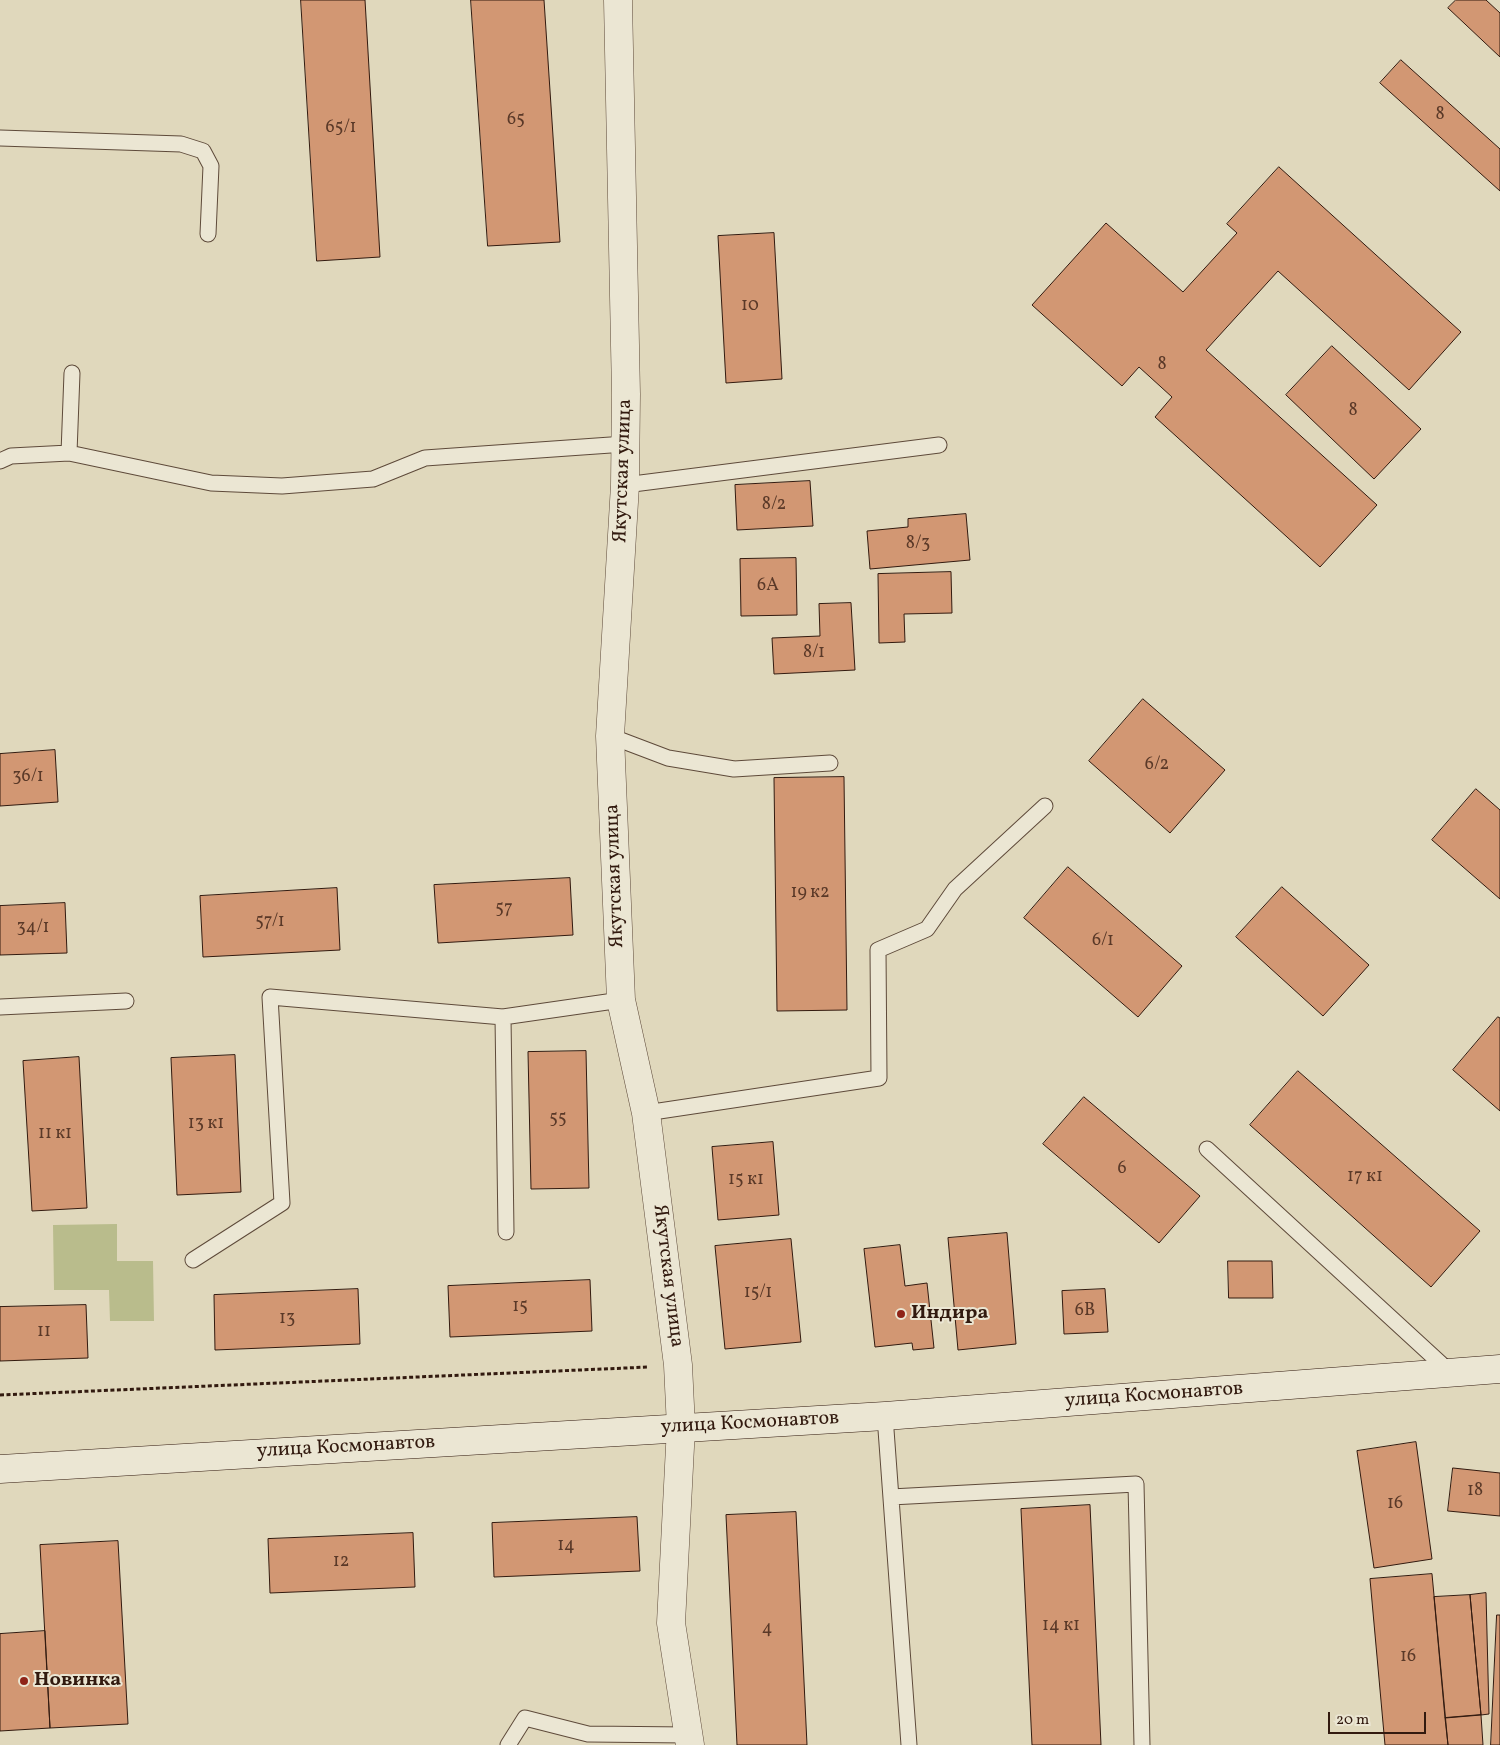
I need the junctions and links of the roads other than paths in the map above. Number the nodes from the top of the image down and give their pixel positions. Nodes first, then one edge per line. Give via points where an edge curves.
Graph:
1 (618, 0) edge
2 (0, 138) edge
3 (208, 234) dead end
4 (72, 373) dead end
5 (625, 444) junction
6 (939, 445) dead end
7 (69, 454) junction
8 (0, 461) edge
9 (626, 485) junction
10 (610, 736) junction
11 (830, 763) dead end
12 (1045, 806) dead end
13 (621, 1000) junction
14 (126, 1001) dead end
15 (0, 1007) edge
16 (503, 1017) junction
17 (646, 1113) junction
18 (1207, 1148) dead end
19 (506, 1232) dead end
20 (193, 1260) dead end
21 (1500, 1369) edge
22 (1451, 1373) junction
23 (886, 1416) junction
24 (681, 1427) junction
25 (0, 1469) edge
26 (891, 1497) junction
27 (689, 1740) edge
28 (508, 1745) edge
29 (909, 1745) edge
30 (1142, 1745) edge

1 - 5 street, Якутская улица
2 - 3 lane via 181,144 203,151 211,166
4 - 7 lane
5 - 7 lane via 425,458 373,479 282,486 210,483
5 - 9 street, Якутская улица
6 - 9 lane
7 - 8 lane via 12,456
9 - 10 street, Якутская улица
10 - 11 lane via 668,758 734,769
10 - 13 street, Якутская улица
12 - 17 lane via 955,889 927,929 878,950 879,1078
13 - 16 lane
13 - 17 street, Якутская улица
14 - 15 lane
16 - 19 lane
16 - 20 lane via 270,998 282,1203
17 - 24 street, Якутская улица via 678,1365
18 - 22 lane
21 - 22 street, улица Космонавтов
22 - 23 street, улица Космонавтов
23 - 24 street, улица Космонавтов
23 - 26 lane
24 - 25 street, улица Космонавтов
24 - 27 street, Якутская улица via 671,1622
26 - 29 lane
26 - 30 lane via 1136,1484
27 - 28 lane via 588,1734 525,1718

